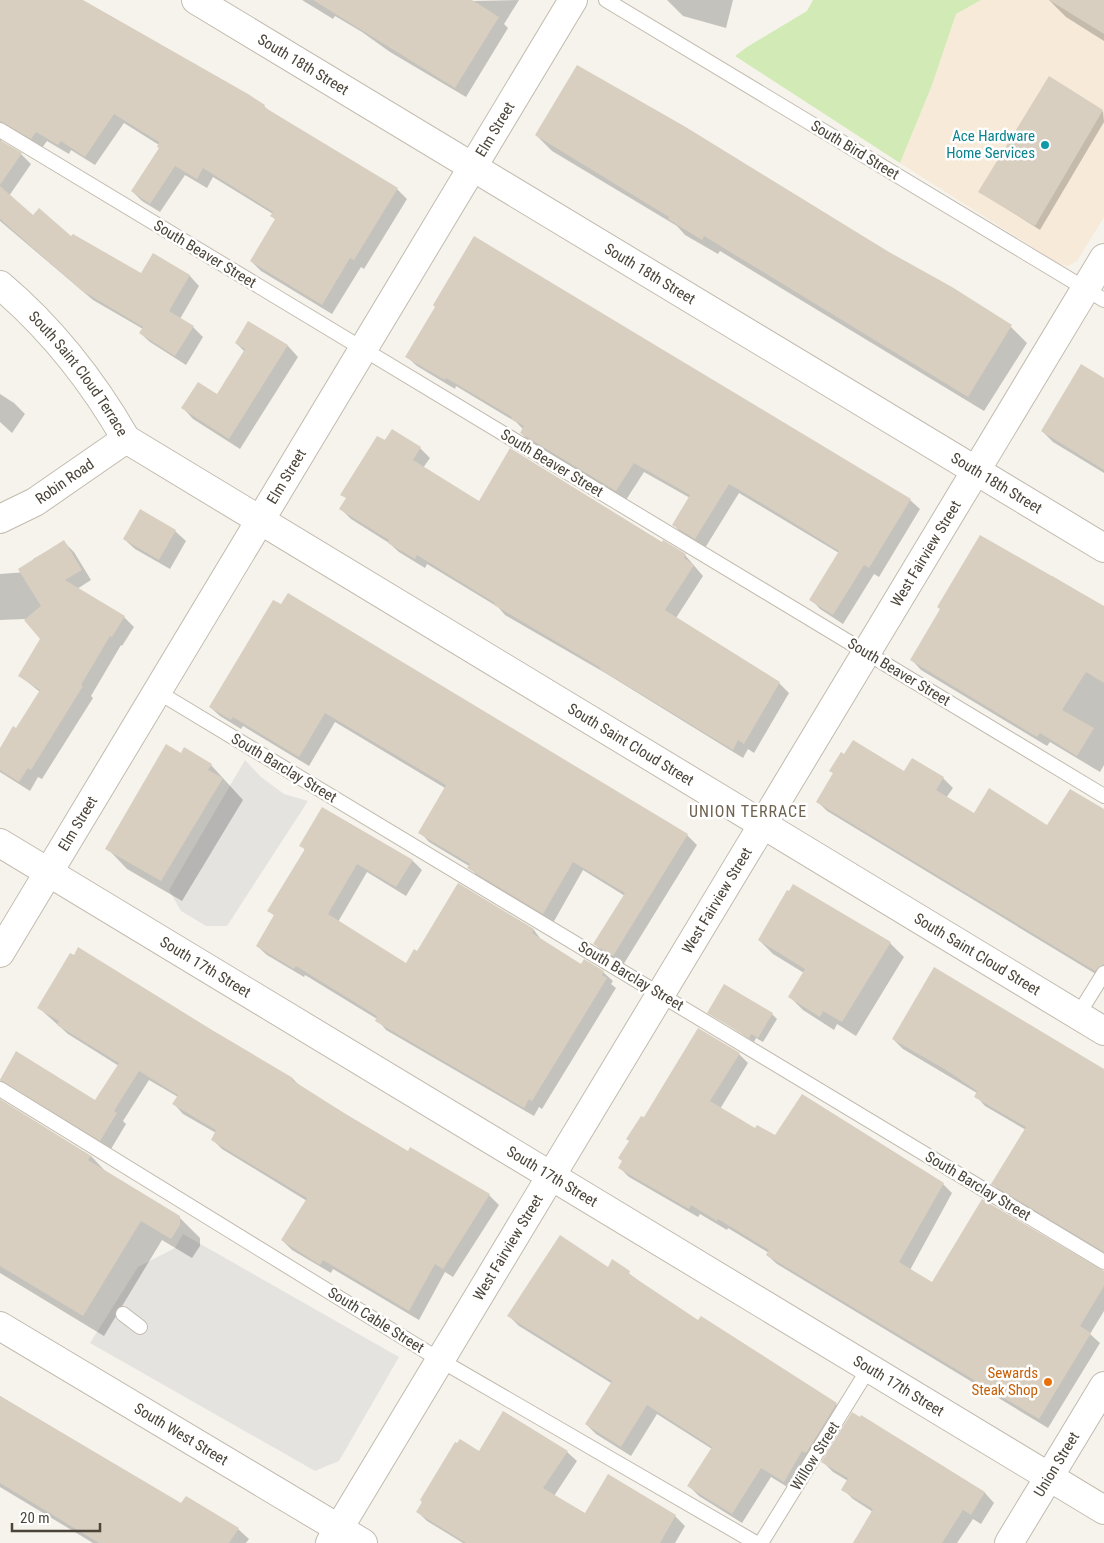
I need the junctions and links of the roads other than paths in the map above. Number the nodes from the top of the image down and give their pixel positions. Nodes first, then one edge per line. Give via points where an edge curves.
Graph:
1 (196, 0) edge
2 (573, 0) edge
3 (606, 0) edge
4 (0, 130) edge
5 (473, 167) junction
6 (1104, 258) edge
7 (0, 285) edge
8 (1095, 295) edge
9 (363, 348) junction
10 (126, 439) junction
11 (976, 470) junction
12 (0, 520) edge
13 (260, 521) junction
14 (1104, 548) edge
15 (867, 652) junction
16 (158, 692) junction
17 (1104, 796) edge
18 (762, 825) junction
19 (0, 842) edge
20 (49, 872) junction
21 (0, 953) edge
22 (1104, 973) edge
23 (660, 994) junction
24 (1078, 1015) junction
25 (1104, 1031) edge
26 (0, 1089) edge
27 (551, 1176) junction
28 (1104, 1262) edge
29 (123, 1314) dead end
30 (0, 1326) edge
31 (140, 1327) dead end
32 (440, 1360) junction
33 (869, 1368) junction
34 (1104, 1386) edge
35 (1049, 1477) junction
36 (1104, 1510) edge
37 (334, 1536) edge
38 (363, 1543) edge
39 (756, 1543) edge
40 (761, 1543) edge
41 (1009, 1543) edge

1 - 5 street, South 18th Street
2 - 5 street, Elm Street
3 - 8 lane, South Bird Street
4 - 9 lane, South Beaver Street
5 - 9 street, Elm Street
5 - 11 street, South 18th Street
6 - 8 street, West Fairview Street
7 - 10 street, South Saint Cloud Terrace via 34,314 71,355 107,405
8 - 11 street, West Fairview Street
9 - 13 street, Elm Street
9 - 15 lane, South Beaver Street
10 - 12 street, Robin Road via 35,502
10 - 13 street, South Saint Cloud Terrace
11 - 14 street, South 18th Street
11 - 15 street, West Fairview Street
13 - 16 street, Elm Street
13 - 18 street, South Saint Cloud Street
15 - 17 lane, South Beaver Street
15 - 18 street, West Fairview Street
16 - 20 street, Elm Street
16 - 23 lane, South Barclay Street
18 - 23 street, West Fairview Street
18 - 24 street, South Saint Cloud Street
19 - 20 street, South 17th Street
20 - 21 street, Elm Street
20 - 27 street, South 17th Street
22 - 24 lane
23 - 27 street, West Fairview Street
23 - 28 lane, South Barclay Street
24 - 25 street, South Saint Cloud Street
26 - 32 lane, South Cable Street
27 - 32 street, West Fairview Street
27 - 33 street, South 17th Street
29 - 31 lane
30 - 37 street, South West Street
32 - 37 street, West Fairview Street
32 - 39 lane, South Cable Street
33 - 35 street, South 17th Street
33 - 40 lane, Willow Street
34 - 35 street, Union Street
35 - 36 street, South 17th Street
35 - 41 street, Union Street
37 - 38 street, South West Street

